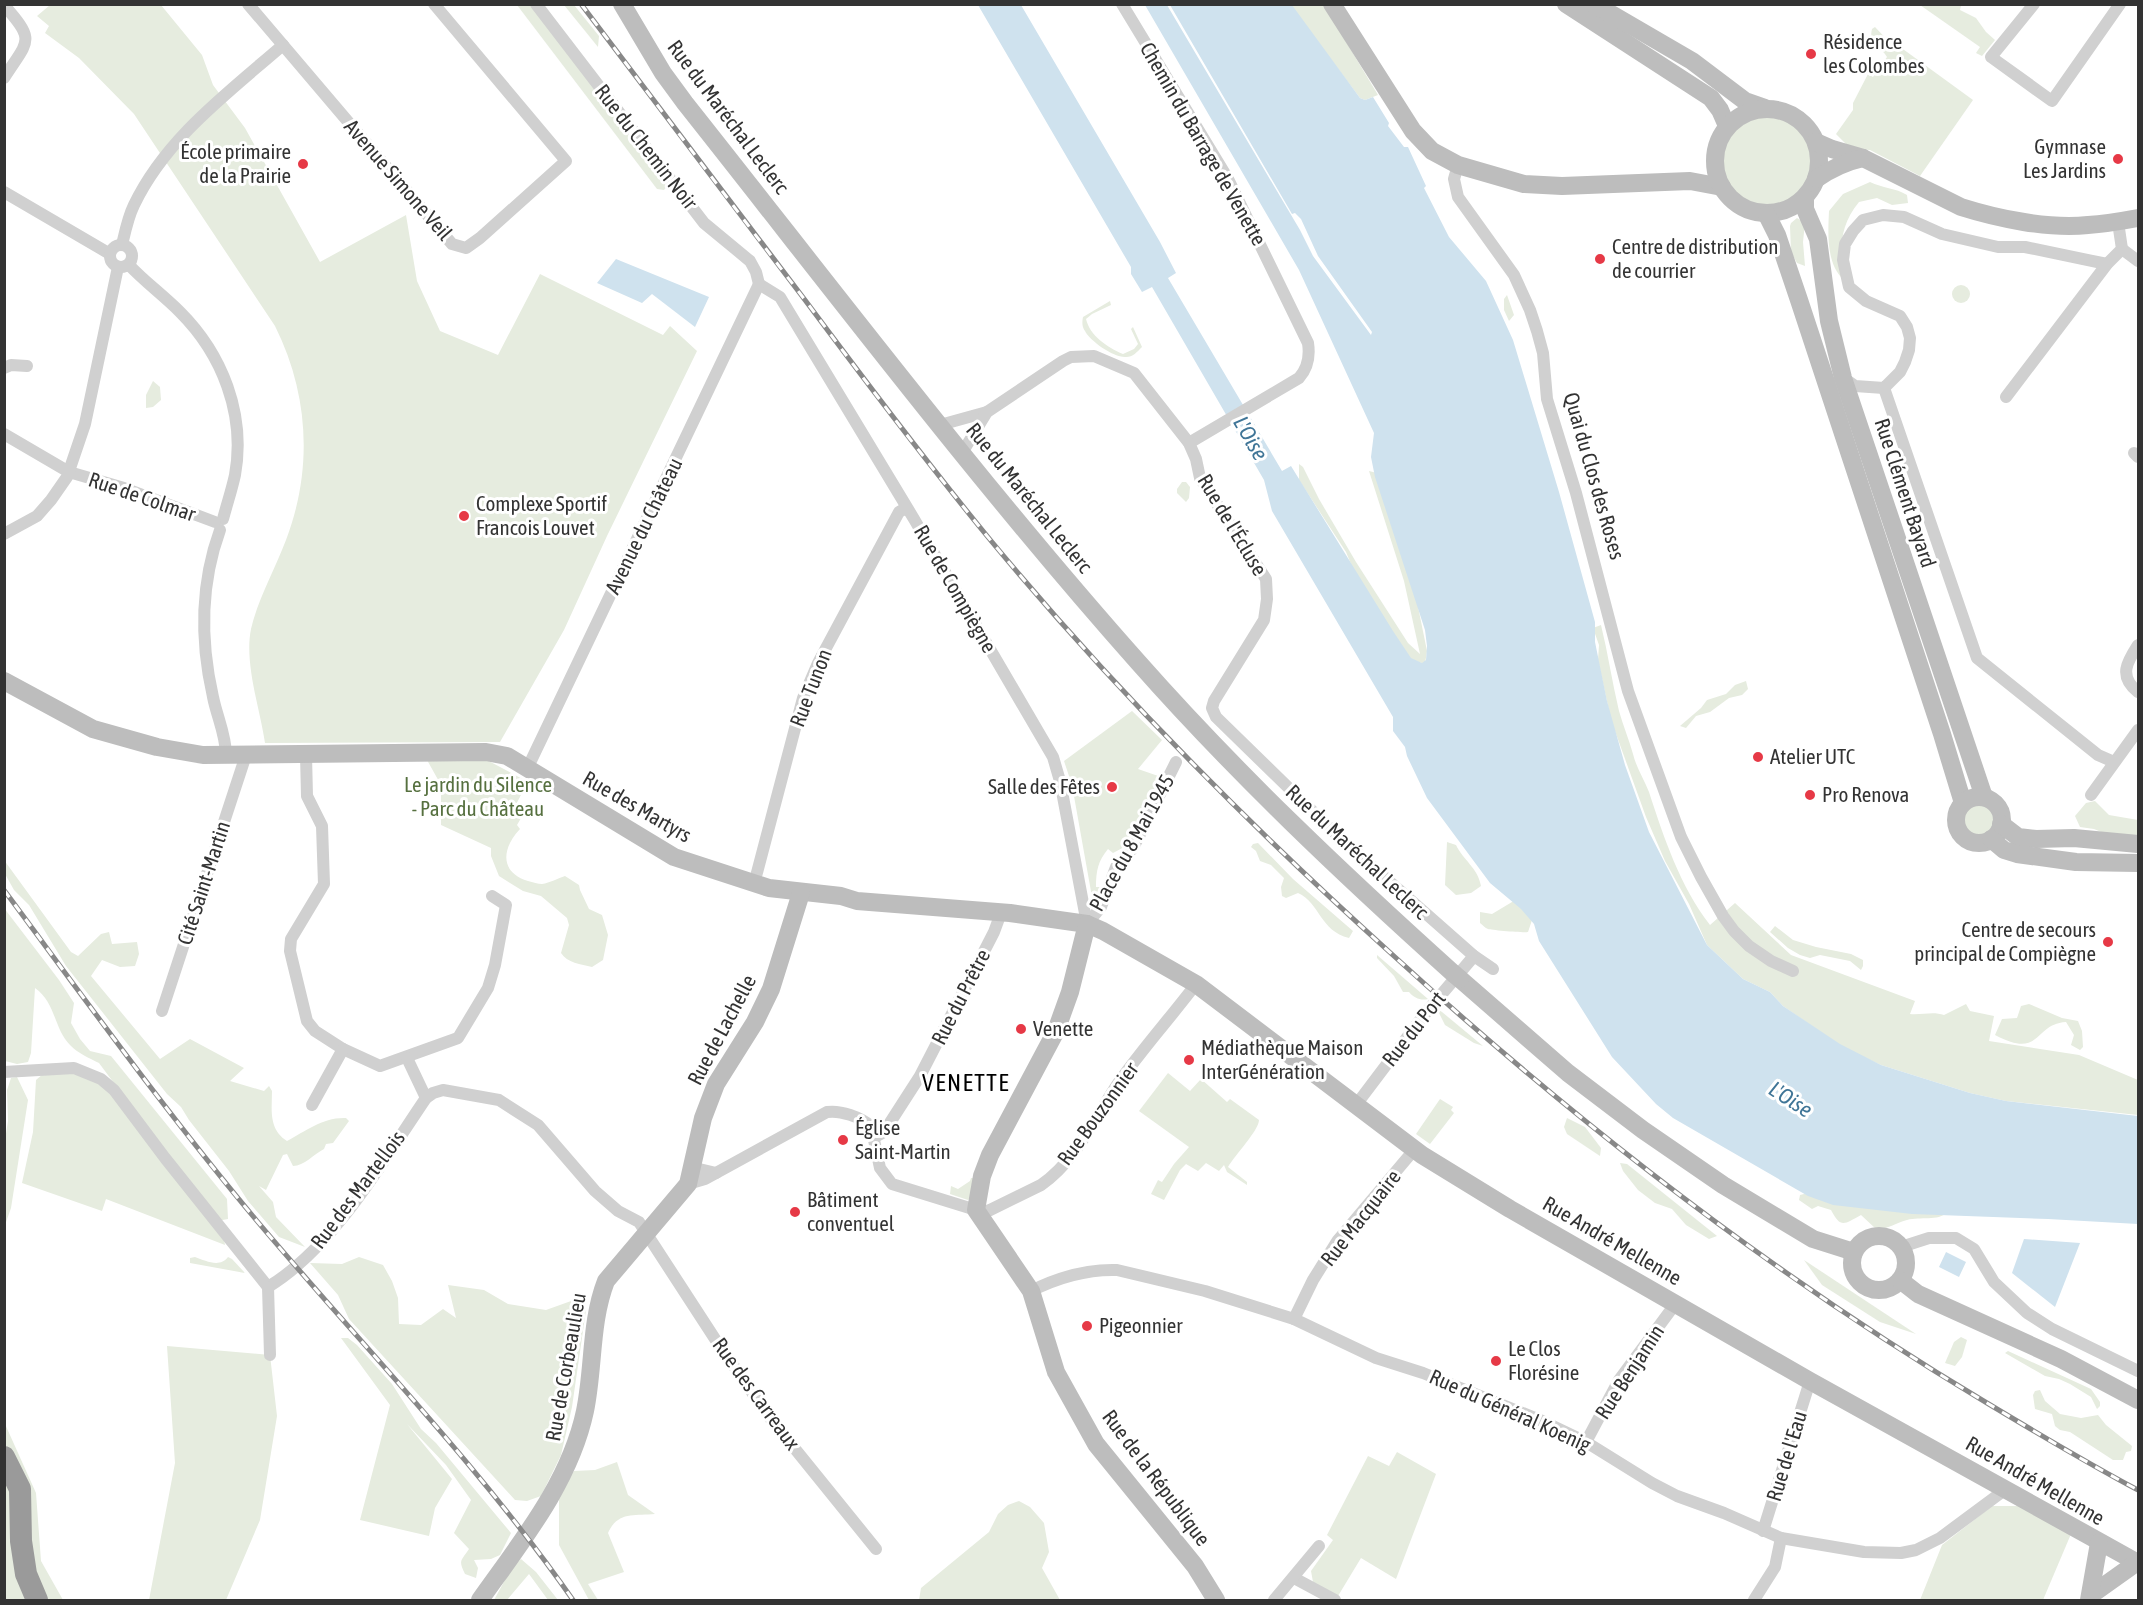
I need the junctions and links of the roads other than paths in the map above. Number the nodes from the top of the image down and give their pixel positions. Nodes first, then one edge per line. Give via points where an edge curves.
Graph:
1 (248, 4) edge
2 (434, 4) edge
3 (536, 4) edge
4 (622, 4) edge
5 (1122, 4) edge
6 (1332, 4) edge
7 (1566, 4) edge
8 (1594, 4) edge
9 (2034, 4) edge
10 (2120, 4) edge
11 (4, 5) edge
12 (284, 45) junction
13 (4, 78) edge
14 (1765, 108) junction
15 (1727, 126) junction
16 (1816, 142) junction
17 (1863, 158) junction
18 (1458, 165) junction
19 (1715, 165) junction
20 (1816, 179) junction
21 (1690, 181) junction
22 (1722, 187) junction
23 (4, 192) edge
24 (1805, 198) junction
25 (1767, 215) junction
26 (2139, 218) edge
27 (2118, 222) junction
28 (122, 245) junction
29 (2122, 249) junction
30 (110, 254) junction
31 (2139, 261) edge
32 (2106, 264) junction
33 (123, 266) junction
34 (759, 284) junction
35 (1799, 300) junction
36 (27, 366) dead end
37 (4, 368) edge
38 (1843, 378) junction
39 (1884, 388) junction
40 (2006, 397) dead end
41 (987, 412) junction
42 (967, 418) junction
43 (940, 425) junction
44 (976, 429) junction
45 (4, 434) edge
46 (1189, 443) junction
47 (962, 453) junction
48 (69, 472) junction
49 (906, 508) junction
50 (219, 524) junction
51 (4, 534) edge
52 (2139, 645) edge
53 (4, 681) edge
54 (2139, 692) edge
55 (2139, 730) edge
56 (226, 755) junction
57 (246, 755) junction
58 (306, 755) junction
59 (1176, 762) dead end
60 (2114, 762) junction
61 (528, 767) junction
62 (2091, 795) dead end
63 (1983, 797) junction
64 (1963, 803) junction
65 (1996, 832) junction
66 (2055, 838) junction
67 (2139, 844) edge
68 (2056, 858) junction
69 (2139, 863) edge
70 (754, 884) junction
71 (801, 893) junction
72 (492, 896) dead end
73 (1001, 912) junction
74 (1087, 924) junction
75 (1474, 956) junction
76 (1493, 969) dead end
77 (1793, 972) dead end
78 (1196, 984) junction
79 (162, 1011) dead end
80 (344, 1049) junction
81 (407, 1058) junction
82 (10, 1071) edge
83 (426, 1098) junction
84 (312, 1105) dead end
85 (1356, 1105) junction
86 (875, 1137) junction
87 (1414, 1150) junction
88 (688, 1180) junction
89 (976, 1210) junction
90 (647, 1232) junction
91 (1901, 1247) junction
92 (1854, 1252) junction
93 (1900, 1280) junction
94 (268, 1287) junction
95 (1031, 1291) junction
96 (1676, 1304) junction
97 (1294, 1319) junction
98 (270, 1355) dead end
99 (2139, 1371) edge
100 (1810, 1381) junction
101 (2139, 1400) edge
102 (1586, 1442) junction
103 (4, 1457) edge
104 (2006, 1489) junction
105 (1763, 1531) junction
106 (1781, 1538) junction
107 (2099, 1543) junction
108 (1319, 1546) dead end
109 (876, 1549) dead end
110 (2137, 1563) edge
111 (1294, 1578) junction
112 (2090, 1598) edge
113 (37, 1600) edge
114 (480, 1600) edge
115 (1216, 1600) edge
116 (1274, 1600) edge
117 (1335, 1600) edge
118 (1754, 1600) edge

1 - 12 street, Avenue Simone Veil
2 - 12 street, Avenue Simone Veil via 566,161 466,248 452,244
3 - 34 street, Rue du Chemin Noir via 704,223 750,261
4 - 43 street, Rue du Maréchal Leclerc via 685,103
5 - 46 street, Chemin du Barrage de Venette via 1227,177 1308,343 1304,373 1291,384
6 - 18 street via 1413,131 1432,151
7 - 15 street via 1711,98
8 - 14 street via 1692,62 1744,102
9 - 10 street via 1991,57 2052,101
11 - 13 street via 27,35 26,44
12 - 28 street via 195,122 166,156 134,206
14 - 15 street via 1751,110
14 - 16 street via 1788,112 1800,119
15 - 19 street via 1717,145
16 - 17 street
16 - 20 street via 1820,160
17 - 20 street via 1839,165
17 - 27 street via 1978,212 2058,225
18 - 21 street via 1524,184
18 - 77 street, Quai du Clos des Roses via 1454,178 1458,197 1514,275 1537,331 1547,399 1576,492 1628,691 1681,837 1734,931 1749,946
19 - 21 street
19 - 22 street
20 - 24 street
21 - 22 street
22 - 25 street via 1745,208
23 - 30 street
24 - 25 street
24 - 38 street, Rue Clément Bayard via 1805,209 1818,239 1829,321
25 - 35 street, Rue Clément Bayard
26 - 27 street
27 - 29 street
28 - 30 street
28 - 33 street via 129,247 133,260
29 - 31 street
29 - 32 street
30 - 33 street via 111,260
32 - 39 street via 1942,234 1904,217 1883,215 1863,220 1845,244 1843,260 1849,287 1866,301 1900,316 1910,338 1910,350 1900,372
32 - 40 street
33 - 48 street via 85,424
33 - 50 street via 179,311 199,333 225,377 236,417 237,444 235,473
34 - 49 street, Rue de Compiègne via 780,297
34 - 61 street, Avenue du Château
35 - 38 street via 1807,307 1829,366
35 - 64 street, Rue Clément Bayard
36 - 37 street
38 - 39 street via 1855,386
38 - 63 street, Rue Clément Bayard
39 - 60 street via 1977,658 2098,755
41 - 42 street
41 - 44 street, Rue de l'Écluse
41 - 46 street, Rue de l'Écluse via 1063,361 1094,356 1134,373
42 - 43 street
42 - 44 street
43 - 47 street, Rue du Maréchal Leclerc
44 - 47 street, Rue de l'Écluse
45 - 48 street, Rue de Colmar
46 - 75 street, Rue de l'Écluse via 1200,478 1266,579 1264,620 1214,701 1216,717 1339,837
47 - 92 street, Rue du Maréchal Leclerc via 1077,593 1189,718 1321,851 1457,976 1568,1072 1643,1130 1723,1185 1813,1239
48 - 50 street, Rue de Colmar
48 - 51 street via 37,516
49 - 70 street, Rue Tunon via 899,512 803,698
49 - 74 street, Rue de Compiègne via 1053,757
50 - 56 street via 208,572 203,621 204,653
52 - 54 street via 2126,664 2131,687
53 - 56 street, Rue des Martyrs via 93,729 158,747
55 - 60 street
56 - 57 street, Rue des Martyrs
57 - 58 street, Rue des Martyrs
57 - 79 street, Cité Saint-Martin
58 - 61 street, Rue des Martyrs via 486,752 507,756
58 - 80 street via 307,796 322,826 324,884 291,939 290,951 307,1021 315,1031
59 - 74 street, Place du 8 Mai 1945 via 1133,848 1116,867 1101,908
60 - 62 street
61 - 70 street, Rue des Martyrs via 674,857
63 - 64 street via 1969,798
63 - 65 street, Rue Clément Bayard via 1994,802 2002,816
64 - 65 street, Rue Clément Bayard via 1956,817 1959,831 1969,840 1978,843
65 - 66 street
65 - 68 street via 2004,850
66 - 67 street
66 - 68 street
68 - 69 street
70 - 71 street, Rue des Martyrs
71 - 73 street, Rue des Martyrs
71 - 88 street, Rue de Lachelle via 771,989 716,1084
72 - 81 street via 506,905 488,988 458,1038
73 - 74 street, Rue des Martyrs
73 - 86 street, Rue du Prêtre via 920,1076 884,1132
74 - 78 street, Rue André Mellenne
74 - 89 street via 1056,1031 990,1155
75 - 76 street
75 - 85 street, Rue du Port
78 - 85 street, Rue André Mellenne
78 - 89 street, Rue Bouzonnier via 1119,1082 1082,1142 1049,1180 988,1211
80 - 81 street via 380,1066
80 - 84 street
81 - 83 street
82 - 94 street via 74,1068 101,1079 114,1090
83 - 90 street via 443,1090 499,1100 538,1125 595,1191
83 - 94 street, Rue des Martellois via 317,1248
85 - 87 street, Rue André Mellenne
86 - 88 street, Rue de Corbeaulieu via 867,1122 838,1110 826,1112 705,1179
86 - 89 street via 880,1168 892,1184
87 - 96 street, Rue André Mellenne
87 - 97 street, Rue Macquaire via 1338,1240
88 - 90 street, Rue de Corbeaulieu
89 - 95 street, Rue de la République
90 - 109 street, Rue des Carreaux via 770,1418
90 - 114 street, Rue de Corbeaulieu via 606,1281 598,1299 585,1410 574,1453 547,1503
91 - 92 street via 1880,1236 1864,1240
91 - 93 street via 1906,1264
91 - 99 street via 1929,1238 1956,1238 1974,1249 1994,1282 2027,1313
92 - 93 street via 1852,1269 1862,1284 1886,1289
93 - 101 street via 1918,1294 2061,1359
94 - 98 street
95 - 97 street, Rue du Général Koenig via 1063,1278 1117,1270 1205,1291
95 - 115 street, Rue de la République via 1056,1372 1096,1444 1195,1566
96 - 100 street, Rue André Mellenne
96 - 102 street, Rue Benjamin via 1619,1380
97 - 102 street, Rue du Général Koenig via 1376,1358 1476,1393
100 - 104 street, Rue André Mellenne
100 - 105 street, Rue de l'Eau
102 - 105 street, Rue du Général Koenig via 1677,1496
103 - 113 highway via 20,1489 26,1574
104 - 106 street, Rue du Général Koenig via 1940,1538 1916,1550 1881,1554
104 - 107 street, Rue André Mellenne
105 - 106 street, Rue du Général Koenig
106 - 118 street via 1775,1567
107 - 110 street, Rue André Mellenne
107 - 112 street
108 - 111 street
110 - 112 street
111 - 116 street
111 - 117 street

